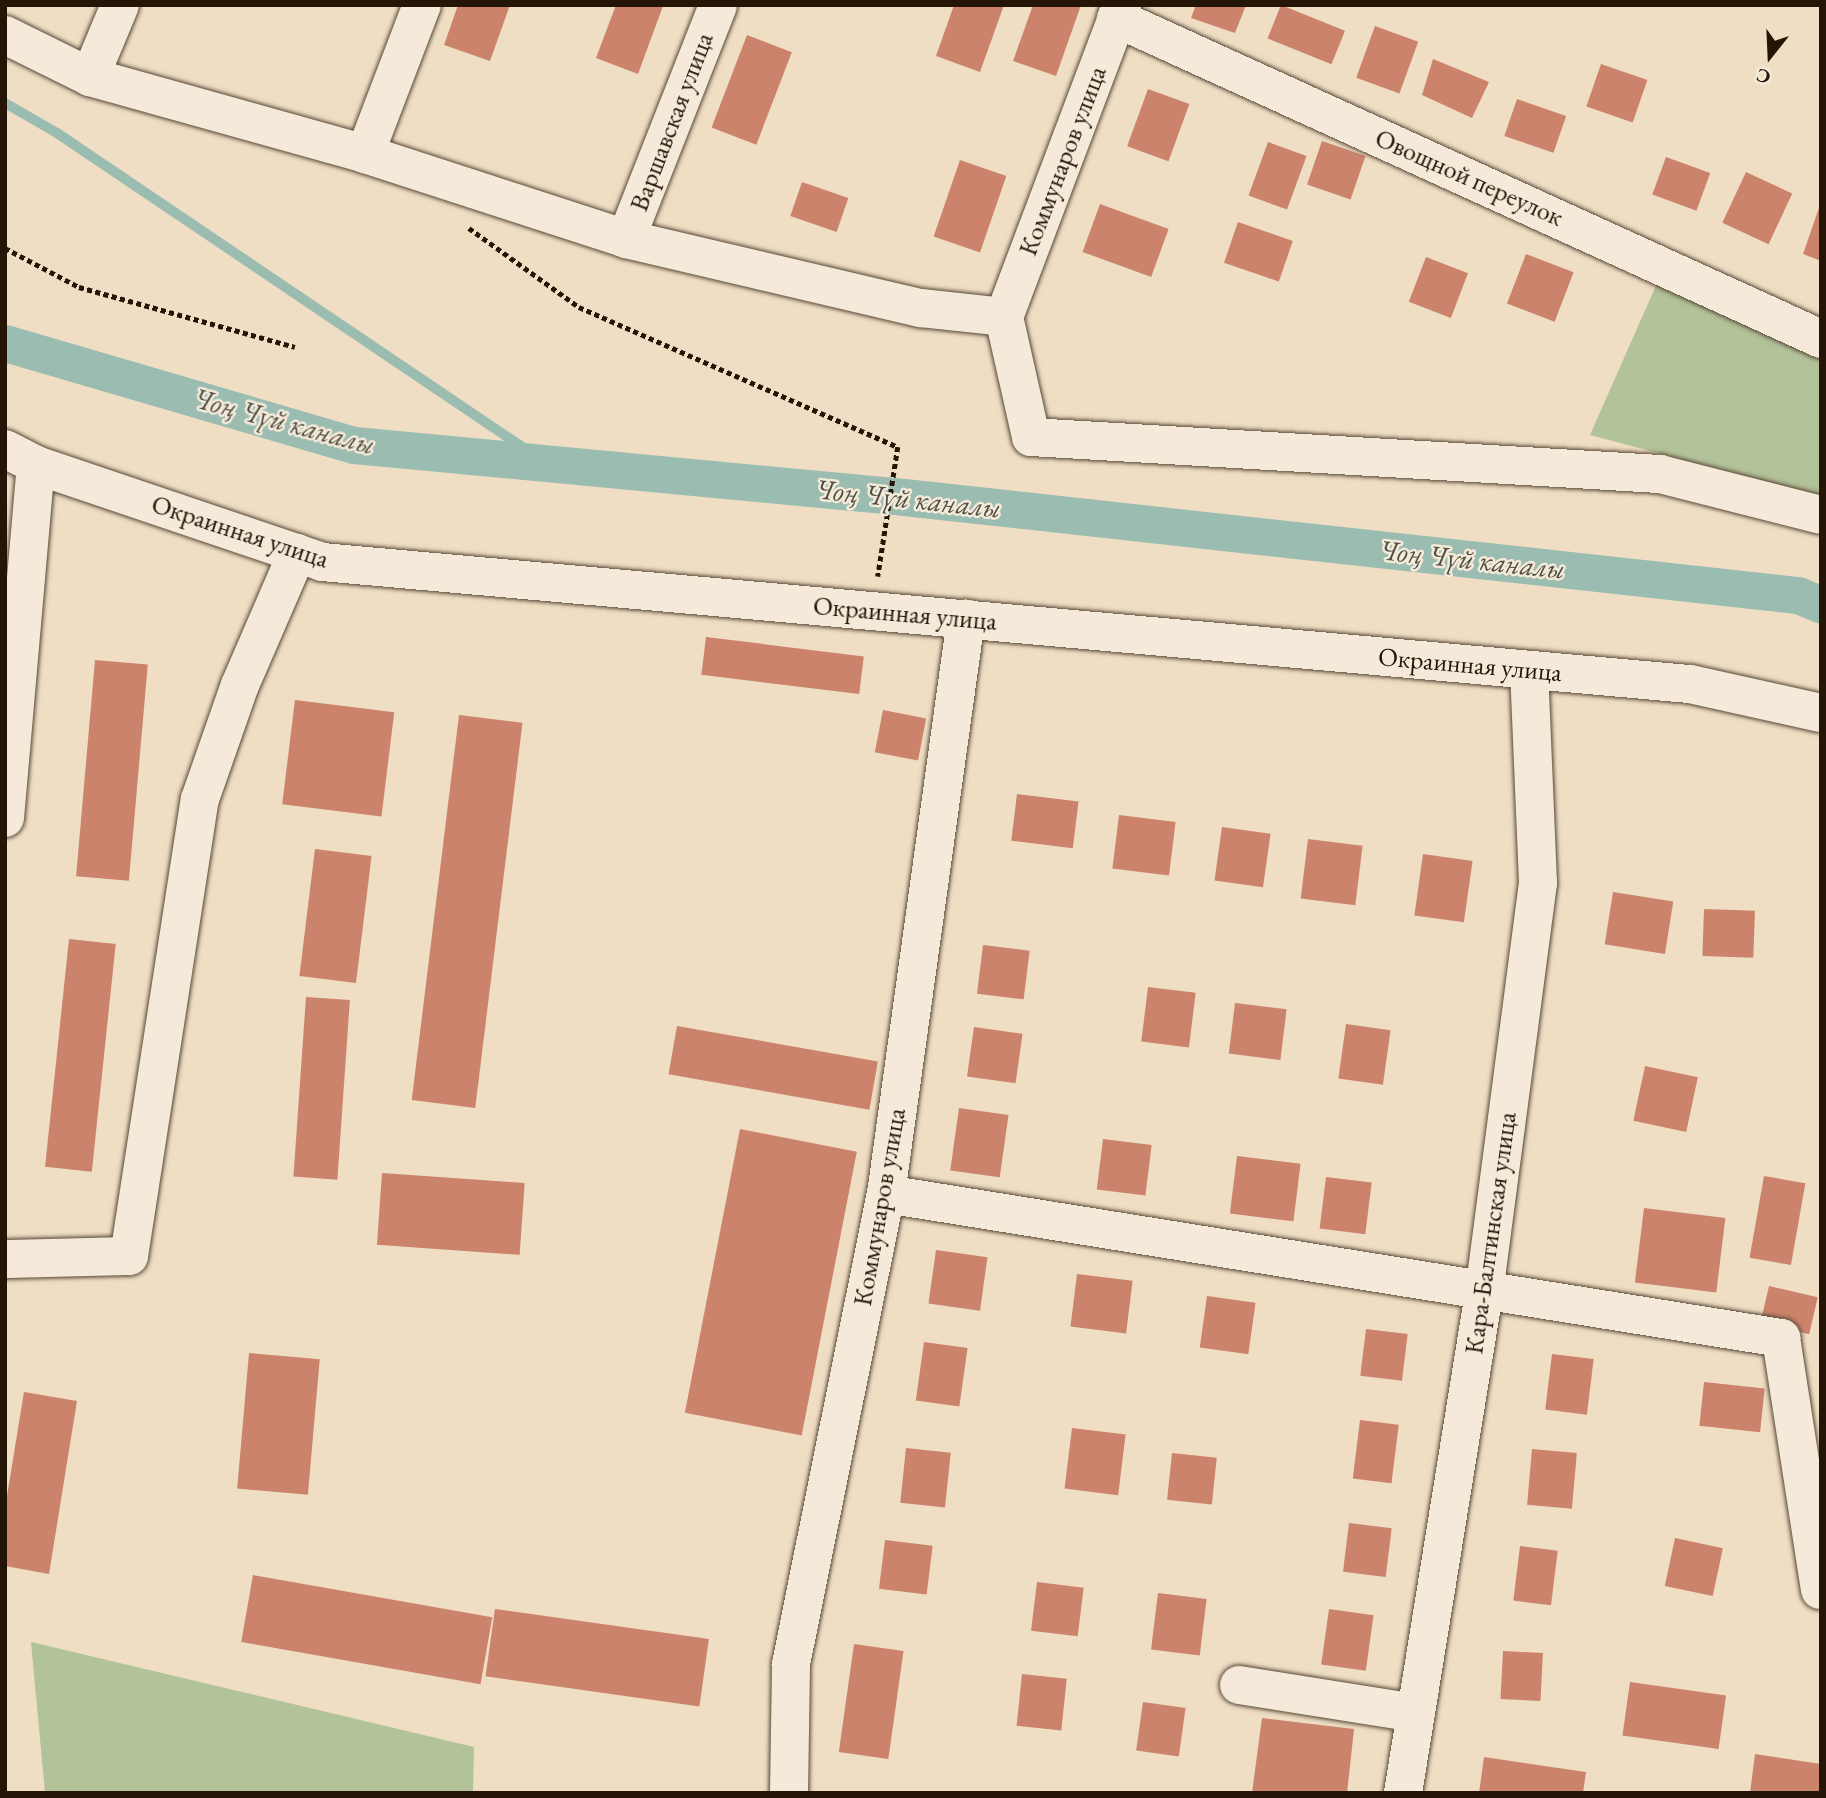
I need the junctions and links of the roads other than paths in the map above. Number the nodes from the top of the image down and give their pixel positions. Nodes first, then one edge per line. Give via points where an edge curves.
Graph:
1 (120, 5) edge
2 (422, 5) edge
3 (718, 5) edge
4 (1119, 12) edge
5 (5, 34) edge
6 (90, 77) junction
7 (365, 154) junction
8 (626, 239) junction
9 (1004, 317) junction
10 (1821, 339) edge
11 (21, 457) edge
12 (1821, 514) edge
13 (297, 553) junction
14 (966, 619) junction
15 (1529, 670) junction
16 (1821, 713) edge
17 (5, 818) edge
18 (886, 1194) junction
19 (5, 1259) edge
20 (1484, 1293) junction
21 (1820, 1590) edge
22 (1240, 1685) dead end
23 (1416, 1713) junction
24 (789, 1793) edge
25 (1403, 1793) edge

1 - 6 street
2 - 7 street
3 - 8 street, Варшавская улица
4 - 9 street, Коммунаров улица
4 - 10 street, Овощной переулок
5 - 6 street
6 - 7 street
7 - 8 street
8 - 9 street via 921,308
9 - 12 street via 1031,438 1660,474
11 - 13 street, Окраинная улица
11 - 17 street
13 - 14 street, Окраинная улица via 335,563
13 - 19 street via 240,684 200,799 129,1256
14 - 15 street, Окраинная улица
14 - 18 street, Коммунаров улица
15 - 16 street, Окраинная улица via 1690,684
15 - 20 street, Кара-Балтинская улица via 1538,883
18 - 20 street
18 - 24 street, Коммунаров улица via 791,1664
20 - 21 street via 1781,1338
20 - 23 street, Кара-Балтинская улица
22 - 23 street
23 - 25 street, Кара-Балтинская улица

